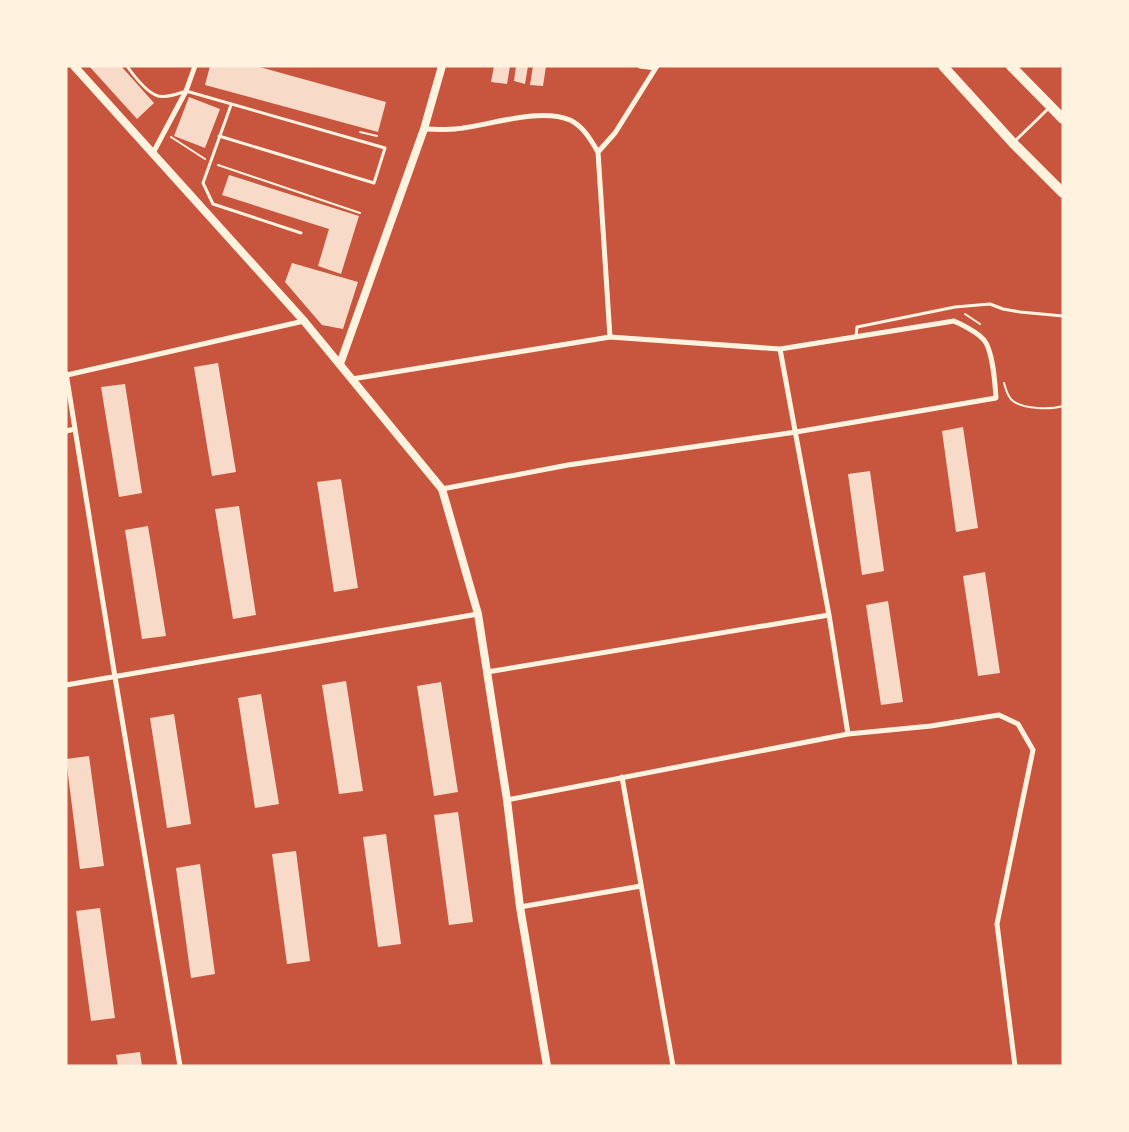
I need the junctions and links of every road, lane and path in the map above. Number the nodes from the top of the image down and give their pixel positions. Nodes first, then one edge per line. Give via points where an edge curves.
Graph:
1 (74, 66) edge
2 (127, 66) edge
3 (195, 66) edge
4 (442, 66) edge
5 (640, 66) edge
6 (943, 66) edge
7 (1011, 66) edge
8 (657, 67) edge
9 (186, 92) junction
10 (230, 105) junction
11 (1050, 107) junction
12 (1063, 119) edge
13 (424, 129) junction
14 (219, 136) junction
15 (174, 139) dead end
16 (1013, 144) junction
17 (207, 150) dead end
18 (598, 152) junction
19 (152, 153) junction
20 (204, 158) junction
21 (210, 163) junction
22 (1063, 193) edge
23 (360, 213) dead end
24 (301, 233) dead end
25 (956, 307) junction
26 (1063, 316) edge
27 (304, 321) junction
28 (983, 329) dead end
29 (610, 337) junction
30 (856, 337) junction
31 (780, 348) junction
32 (340, 364) junction
33 (66, 374) edge
34 (352, 379) junction
35 (1004, 381) dead end
36 (1063, 406) edge
37 (75, 429) junction
38 (66, 431) edge
39 (796, 432) junction
40 (442, 489) junction
41 (478, 614) junction
42 (829, 615) junction
43 (487, 672) junction
44 (114, 676) junction
45 (66, 685) edge
46 (848, 734) junction
47 (622, 777) junction
48 (507, 800) junction
49 (641, 886) junction
50 (520, 907) junction
51 (180, 1066) edge
52 (547, 1066) edge
53 (673, 1066) edge
54 (1015, 1066) edge

1 - 19 street
2 - 9 lane via 147,89 159,96
3 - 9 street
4 - 13 street
5 - 8 street
6 - 16 highway
7 - 11 highway
8 - 18 street via 636,103
9 - 10 lane
9 - 19 street
10 - 14 lane
10 - 14 lane via 385,148 374,183
11 - 12 highway
11 - 16 lane
13 - 18 street via 455,129 550,115 572,121 587,134
13 - 32 street
14 - 21 lane
15 - 20 path
16 - 22 highway
17 - 20 path
18 - 29 street
19 - 27 street
20 - 21 path
21 - 23 path
21 - 24 lane via 203,184 213,204
25 - 26 lane via 990,304 1020,312
25 - 28 path via 975,319
25 - 30 lane via 857,327
27 - 32 street
27 - 33 street
29 - 31 street
29 - 34 street
30 - 31 street
30 - 39 street via 954,321 985,341 996,398
31 - 39 street
32 - 34 street
33 - 37 street
34 - 40 street
35 - 36 path via 1013,401 1041,408
37 - 38 street
37 - 44 street
39 - 40 street via 568,465
39 - 42 street
40 - 41 street
41 - 43 street
41 - 44 street
42 - 43 street
42 - 46 street
43 - 48 street
44 - 45 street
44 - 51 street
46 - 47 street
46 - 54 street via 999,715 1018,724 1033,750 997,924
47 - 48 street
47 - 49 street
48 - 50 street
49 - 50 street
49 - 53 street
50 - 52 street

